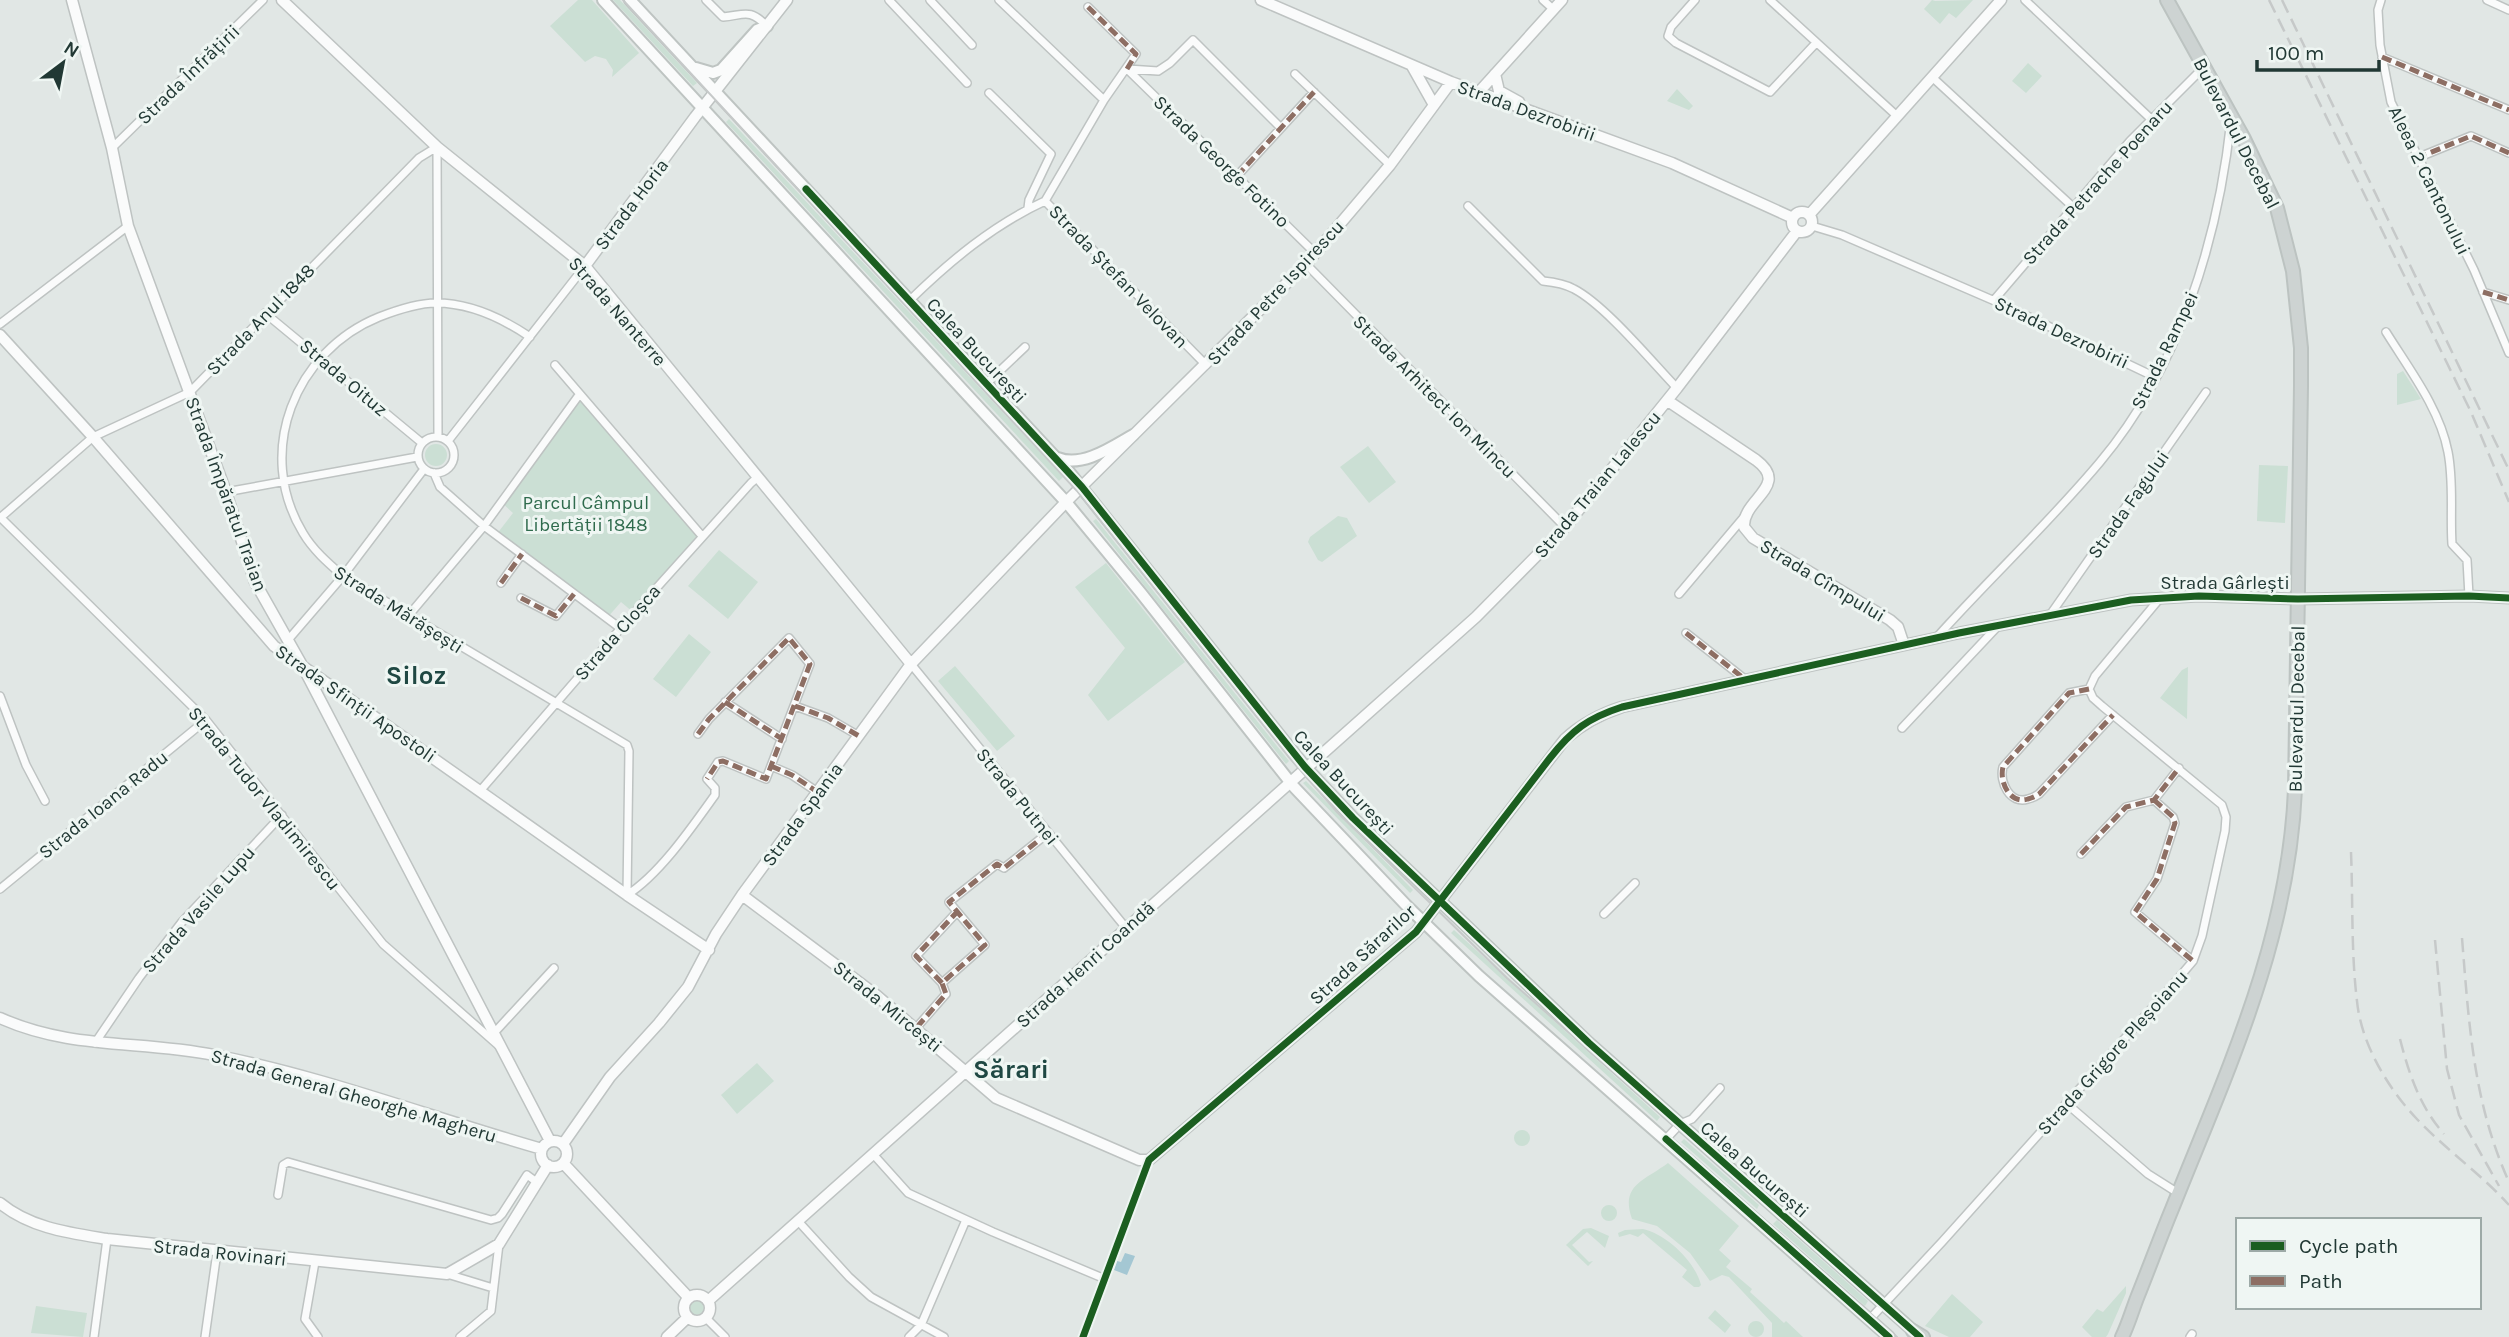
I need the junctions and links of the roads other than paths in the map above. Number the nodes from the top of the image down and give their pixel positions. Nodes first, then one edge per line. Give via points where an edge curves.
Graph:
1 (72, 0) edge
2 (264, 0) edge
3 (282, 0) edge
4 (603, 0) edge
5 (630, 0) edge
6 (706, 0) edge
7 (787, 0) edge
8 (889, 0) edge
9 (930, 0) edge
10 (999, 0) edge
11 (1261, 0) edge
12 (1543, 0) edge
13 (1562, 0) edge
14 (1695, 0) edge
15 (1770, 0) edge
16 (2001, 0) edge
17 (2025, 0) edge
18 (2167, 0) edge
19 (2381, 0) edge
20 (2487, 0) edge
21 (1088, 7) dead end
22 (1553, 9) junction
23 (2509, 10) edge
24 (767, 26) junction
25 (1816, 43) junction
26 (972, 45) dead end
27 (2382, 57) junction
28 (1411, 65) junction
29 (693, 67) junction
30 (2204, 67) junction
31 (1127, 68) junction
32 (1295, 74) dead end
33 (1495, 74) junction
34 (1932, 77) junction
35 (1451, 82) junction
36 (967, 83) dead end
37 (716, 92) junction
38 (1314, 92) junction
39 (989, 93) dead end
40 (1478, 93) junction
41 (1104, 100) junction
42 (1434, 105) junction
43 (702, 110) junction
44 (2509, 110) edge
45 (1537, 114) junction
46 (1897, 116) junction
47 (2231, 118) junction
48 (2151, 119) junction
49 (1281, 128) junction
50 (437, 146) junction
51 (112, 148) junction
52 (2509, 153) edge
53 (2417, 158) junction
54 (1390, 165) junction
55 (1237, 176) junction
56 (1045, 201) junction
57 (1468, 206) dead end
58 (2073, 207) junction
59 (1028, 208) junction
60 (1809, 215) junction
61 (1793, 218) junction
62 (128, 226) junction
63 (1812, 226) junction
64 (1797, 230) junction
65 (1315, 253) junction
66 (1306, 264) junction
67 (584, 266) junction
68 (2483, 292) junction
69 (1994, 300) junction
70 (2509, 300) edge
71 (909, 301) junction
72 (436, 303) junction
73 (265, 313) junction
74 (0, 324) edge
75 (2386, 332) dead end
76 (0, 335) edge
77 (530, 337) junction
78 (1025, 347) dead end
79 (2509, 353) edge
80 (321, 357) junction
81 (555, 365) dead end
82 (1206, 365) junction
83 (2155, 377) junction
84 (986, 384) junction
85 (1677, 388) junction
86 (190, 391) junction
87 (2206, 392) dead end
88 (579, 395) junction
89 (1668, 401) junction
90 (1133, 435) junction
91 (93, 437) junction
92 (438, 437) junction
93 (448, 441) junction
94 (422, 443) junction
95 (417, 457) junction
96 (1056, 457) junction
97 (424, 470) junction
98 (434, 474) junction
99 (758, 477) junction
100 (285, 481) junction
101 (1082, 487) junction
102 (226, 492) junction
103 (1066, 502) junction
104 (1745, 516) junction
105 (0, 518) edge
106 (484, 526) junction
107 (1565, 527) junction
108 (702, 536) junction
109 (523, 554) junction
110 (343, 576) junction
111 (500, 583) dead end
112 (574, 594) junction
113 (1679, 594) dead end
114 (2162, 596) junction
115 (2469, 596) junction
116 (521, 598) dead end
117 (2298, 598) junction
118 (2509, 598) edge
119 (409, 615) junction
120 (2050, 616) junction
121 (1997, 627) junction
122 (620, 628) junction
123 (1686, 633) dead end
124 (1936, 638) junction
125 (288, 640) junction
126 (1904, 645) junction
127 (911, 664) junction
128 (303, 667) junction
129 (1746, 680) junction
130 (2089, 689) junction
131 (0, 696) edge
132 (725, 702) junction
133 (555, 703) junction
134 (796, 706) junction
135 (2113, 715) junction
136 (206, 720) junction
137 (1902, 728) dead end
138 (698, 734) dead end
139 (859, 736) junction
140 (782, 739) junction
141 (771, 766) junction
142 (1305, 767) junction
143 (2179, 768) junction
144 (1289, 781) junction
145 (480, 791) junction
146 (818, 793) junction
147 (2154, 800) junction
148 (45, 801) dead end
149 (282, 815) junction
150 (1048, 833) junction
151 (2081, 854) dead end
152 (1635, 883) dead end
153 (0, 888) edge
154 (626, 895) junction
155 (743, 895) junction
156 (1439, 902) junction
157 (957, 912) junction
158 (1604, 914) dead end
159 (1423, 922) junction
160 (1126, 928) junction
161 (709, 950) junction
162 (2193, 961) junction
163 (554, 968) dead end
164 (942, 984) junction
165 (0, 1018) edge
166 (917, 1027) junction
167 (494, 1033) junction
168 (95, 1042) junction
169 (501, 1048) junction
170 (967, 1071) junction
171 (1720, 1088) dead end
172 (2066, 1103) junction
173 (1680, 1124) junction
174 (1666, 1139) junction
175 (551, 1141) junction
176 (564, 1144) junction
177 (542, 1149) junction
178 (873, 1154) junction
179 (1149, 1160) junction
180 (564, 1164) junction
181 (548, 1165) junction
182 (538, 1182) junction
183 (2178, 1193) junction
184 (278, 1195) dead end
185 (0, 1203) edge
186 (966, 1220) junction
187 (798, 1221) junction
188 (107, 1239) junction
189 (499, 1244) junction
190 (217, 1252) junction
191 (315, 1262) junction
192 (447, 1275) junction
193 (1105, 1279) junction
194 (492, 1288) junction
195 (689, 1298) junction
196 (708, 1301) junction
197 (1883, 1304) junction
198 (688, 1317) junction
199 (706, 1318) junction
200 (1869, 1320) junction
201 (921, 1325) junction
202 (1919, 1335) edge
203 (2123, 1336) edge
204 (94, 1337) edge
205 (205, 1337) edge
206 (317, 1337) edge
207 (460, 1337) edge
208 (667, 1337) edge
209 (725, 1337) edge
210 (909, 1337) edge
211 (944, 1337) edge
212 (1083, 1337) edge
213 (1889, 1337) edge

1 - 51 street, Strada Împăratul Traian
2 - 51 street, Strada Înfrățirii
3 - 50 street, Strada Nanterre
4 - 43 main road, Calea București
5 - 29 main road, Calea București
6 - 24 street via 723,17 749,13
7 - 24 street, Strada Horia
8 - 36 street
9 - 26 street
10 - 41 street
11 - 28 street, Strada Dezrobirii
12 - 22 street
13 - 22 street
14 - 25 street via 1668,36 1770,92
15 - 25 street
16 - 34 street
17 - 48 street
18 - 30 main road, Bulevardul Decebal
19 - 27 street, Aleea 2 Cantonului
20 - 23 street
21 - 31 street via 1136,54
22 - 33 street
24 - 29 main road via 757,30 721,70 713,74
24 - 37 street, Strada Horia
25 - 46 street
27 - 44 street
27 - 53 street, Aleea 2 Cantonului via 2391,102
28 - 35 street, Strada Dezrobirii
28 - 42 street
29 - 37 main road, Calea București
30 - 47 main road, Bulevardul Decebal
30 - 48 street, Strada Petrache Poenaru
31 - 41 street
31 - 49 street via 1158,71 1193,40
31 - 55 street, Strada George Fotino
32 - 38 street
33 - 40 street
33 - 45 street via 1499,91
34 - 46 street
34 - 58 street
35 - 40 street, Strada Dezrobirii
35 - 42 street, Strada Petre Ispirescu
37 - 43 street, Strada Horia
37 - 71 main road, Calea București
38 - 49 street
38 - 54 street
39 - 59 street, Strada Ștefan Velovan via 1051,154
40 - 45 street, Strada Dezrobirii
41 - 56 street
42 - 54 street, Strada Petre Ispirescu
43 - 67 street, Strada Horia
43 - 103 main road, Calea București
45 - 61 street, Strada Dezrobirii via 1672,163
46 - 60 street
47 - 83 street, Strada Rampei via 2226,167 2209,243 2194,290
47 - 117 main road, Bulevardul Decebal via 2277,208 2293,271 2301,348
48 - 58 street, Strada Petrache Poenaru
49 - 55 street
50 - 67 street, Strada Nanterre
50 - 72 street
50 - 73 street, Strada Anul 1848 via 419,158
51 - 62 street, Strada Împăratul Traian
52 - 53 street via 2471,136
53 - 68 street, Aleea 2 Cantonului
54 - 65 street, Strada Petre Ispirescu
55 - 65 street, Strada George Fotino
56 - 59 street, Strada Ștefan Velovan
56 - 82 street, Strada Ștefan Velovan
57 - 85 street via 1542,281 1574,289 1602,311
58 - 69 street, Strada Petrache Poenaru
59 - 71 street, Strada Ștefan Velovan via 947,264
60 - 61 street via 1799,213
60 - 63 street
61 - 64 street
62 - 74 street
62 - 86 street, Strada Împăratul Traian
63 - 64 street via 1804,232
63 - 69 street, Strada Dezrobirii
64 - 85 street, Strada Traian Lalescu
65 - 66 street, Strada Petre Ispirescu
66 - 82 street, Strada Petre Ispirescu
66 - 107 street, Strada Arhitect Ion Mincu
67 - 77 street, Strada Horia
67 - 99 street, Strada Nanterre
68 - 70 street
68 - 79 street, Aleea 2 Cantonului
69 - 83 street, Strada Dezrobirii
71 - 84 main road, Calea București
72 - 77 street via 484,313
72 - 80 street, Strada Mărășești via 366,323
72 - 92 street
73 - 80 street, Strada Oituz
73 - 86 street, Strada Anul 1848
75 - 115 street via 2429,402 2444,437 2452,486 2452,544 2467,560
76 - 91 street, Strada Sfinții Apostoli
77 - 93 street, Strada Horia
78 - 84 street
80 - 94 street, Strada Oituz
80 - 100 street, Strada Mărășești via 301,383 290,408 284,434
81 - 88 street
82 - 90 street, Strada Petre Ispirescu
83 - 124 street, Strada Rampei via 2101,461
84 - 96 main road, Calea București
85 - 89 street, Strada Traian Lalescu
86 - 91 street, Strada Anul 1848
86 - 102 street, Strada Împăratul Traian
87 - 120 street, Strada Fagului
88 - 106 street
88 - 108 street
89 - 104 street via 1768,472 1768,484
89 - 107 street, Strada Traian Lalescu
90 - 96 main road via 1076,462
90 - 101 street, Strada Petre Ispirescu
91 - 105 street, Strada Anul 1848
91 - 128 street, Strada Sfinții Apostoli via 274,646
92 - 93 street
92 - 94 street
93 - 98 street via 454,451 453,462
94 - 95 street
95 - 97 street
95 - 100 street
96 - 101 main road, Calea București
97 - 98 street
97 - 110 street
98 - 106 street via 440,487
99 - 108 street, Strada Cloșca
99 - 127 street, Strada Nanterre
100 - 102 street
100 - 110 street, Strada Mărășești via 303,534
101 - 103 street, Strada Petre Ispirescu
101 - 142 main road, Calea București
102 - 125 street, Strada Împăratul Traian via 255,582
103 - 127 street, Strada Spania
103 - 144 main road, Calea București
104 - 113 street
104 - 126 street, Strada Cîmpului via 1744,527 1753,538 1891,620
105 - 136 street, Strada Tudor Vladimirescu
106 - 109 street
106 - 119 street
107 - 142 street, Strada Traian Lalescu via 1476,617
108 - 122 street, Strada Cloșca
109 - 111 street
109 - 112 street
110 - 119 street, Strada Mărășești
110 - 125 street
112 - 116 street via 556,616
112 - 122 street
114 - 117 street, Strada Gârlești
114 - 120 street, Strada Gârlești
114 - 130 street
115 - 117 street, Strada Gârlești
115 - 118 street, Strada Gârlești
117 - 183 main road, Bulevardul Decebal via 2294,821 2275,930 2251,1010
119 - 133 street, Strada Mărășești
120 - 121 street, Strada Gârlești
121 - 124 street, Strada Gârlești
121 - 137 street
122 - 133 street, Strada Cloșca
123 - 129 street
124 - 126 street, Strada Gârlești
125 - 128 street, Strada Împăratul Traian
126 - 129 street, Strada Sărarilor
127 - 139 street, Strada Spania
127 - 150 street, Strada Putnei
128 - 145 street, Strada Sfinții Apostoli
128 - 167 street, Strada Împăratul Traian
129 - 156 street, Strada Sărarilor via 1622,707 1582,724 1550,758
130 - 135 street, Strada Grigore Pleșoianu
130 - 135 street via 2069,693 2060,701 2003,767 2002,785 2009,793 2019,800 2039,794
131 - 148 street
132 - 134 street via 789,638 810,664
132 - 138 street
132 - 140 street
133 - 145 street, Strada Cloșca
133 - 154 street, Strada Mărășești via 627,745
134 - 139 street
134 - 140 street
135 - 143 street, Strada Grigore Pleșoianu
136 - 149 street, Strada Tudor Vladimirescu
136 - 153 street, Strada Ioana Radu
139 - 146 street, Strada Spania
140 - 141 street
141 - 146 street
141 - 154 street via 766,779 718,762 707,779 715,795 647,879
142 - 144 street, Strada Henri Coandă
142 - 156 main road, Calea București
143 - 147 street
143 - 162 street, Strada Grigore Pleșoianu via 2217,799 2226,817 2208,912
144 - 159 main road, Calea București
144 - 160 street, Strada Henri Coandă
145 - 154 street, Strada Sfinții Apostoli
146 - 155 street, Strada Spania
147 - 151 street via 2126,807
147 - 162 street via 2175,823 2157,879 2135,912
149 - 168 street, Strada Vasile Lupu via 181,923
149 - 169 street, Strada Tudor Vladimirescu via 383,944
150 - 157 street via 1004,868 997,864 949,902
150 - 160 street, Strada Putnei
152 - 158 street
154 - 161 street, Strada Sfinții Apostoli
155 - 161 street, Strada Spania
155 - 166 street, Strada Mircești
156 - 159 street, Strada Sărarilor
156 - 173 main road, Calea București
157 - 164 street via 916,956
157 - 164 street via 985,945
159 - 174 main road, Calea București
159 - 179 street, Strada Sărarilor
160 - 170 street, Strada Henri Coandă
161 - 176 street, Strada Spania via 688,987 610,1077
162 - 172 street, Strada Grigore Pleșoianu
163 - 167 street
164 - 166 street via 946,994
165 - 168 street, Strada General Gheorghe Magheru via 37,1033
166 - 170 street, Strada Mircești
167 - 169 street, Strada Împăratul Traian
168 - 177 street, Strada General Gheorghe Magheru via 212,1054 413,1108
169 - 175 street, Strada Împăratul Traian
170 - 178 street, Strada Henri Coandă
170 - 179 street, Strada Mircești via 996,1098 1139,1160
171 - 173 street via 1692,1118
172 - 183 street via 2148,1174
172 - 197 street, Strada Grigore Pleșoianu
173 - 174 street
173 - 197 main road, Calea București
174 - 200 main road, Calea București
175 - 176 street
175 - 177 street
176 - 180 street via 568,1156
177 - 181 street
178 - 186 street via 908,1193
178 - 187 street, Strada Henri Coandă
179 - 193 street, Strada Sărarilor
180 - 181 street
180 - 195 street
181 - 182 street
182 - 184 street via 527,1175 498,1218 491,1220 288,1162 283,1166
182 - 189 street
183 - 203 main road, Bulevardul Decebal
185 - 188 street, Strada Rovinari via 33,1222
186 - 193 street
186 - 201 street
187 - 196 street, Strada Henri Coandă
187 - 201 street via 871,1297
188 - 190 street, Strada Rovinari
188 - 204 street
189 - 192 street
189 - 194 street
190 - 191 street, Strada Rovinari
190 - 205 street
191 - 192 street, Strada Rovinari
191 - 206 street via 304,1319
192 - 194 street, Strada Rovinari
193 - 212 street, Strada Sărarilor
194 - 207 street via 491,1311
195 - 196 street via 697,1295
195 - 198 street via 685,1306
196 - 199 street
197 - 200 street, Strada Grigore Pleșoianu
197 - 202 main road, Calea București
198 - 199 street via 695,1321
198 - 208 street
199 - 209 street
200 - 213 main road, Calea București
201 - 210 street
201 - 211 street

